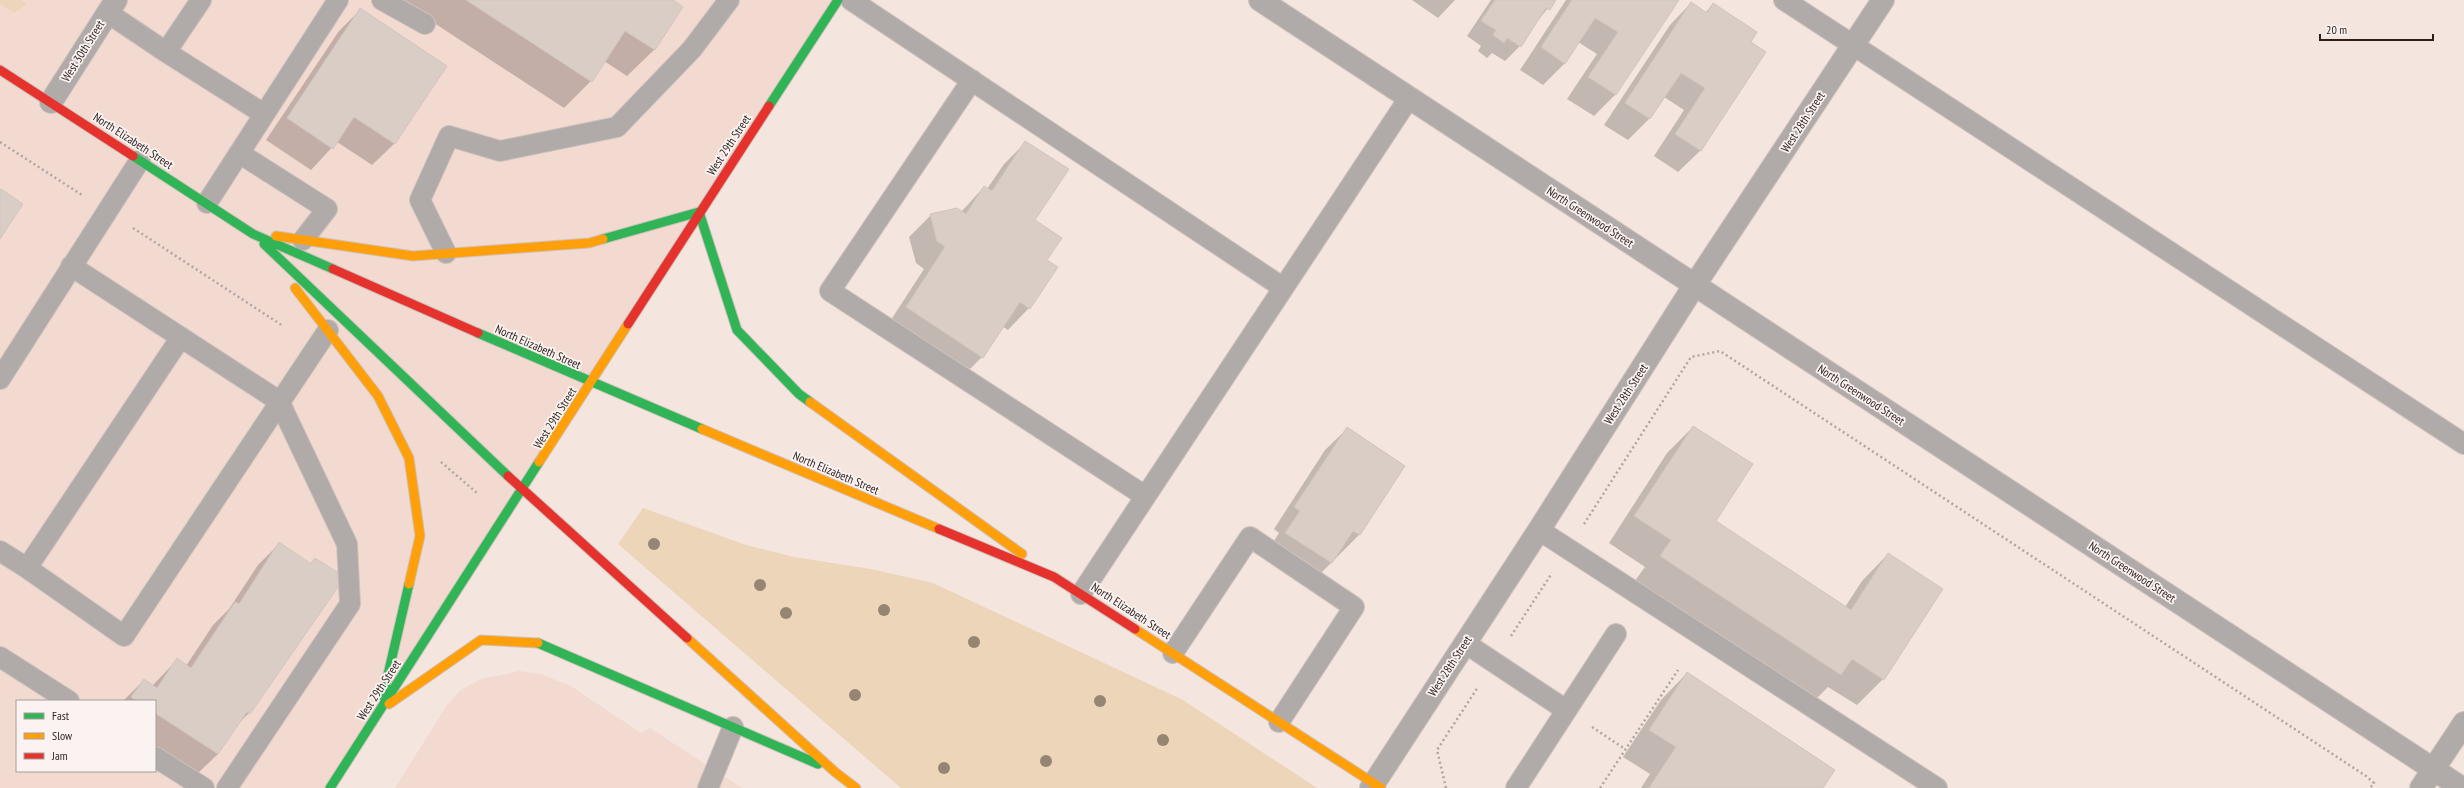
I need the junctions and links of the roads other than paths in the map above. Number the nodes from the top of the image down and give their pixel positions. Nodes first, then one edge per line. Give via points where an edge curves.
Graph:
1 (201, 0) edge
2 (338, 0) edge
3 (382, 0) edge
4 (729, 0) edge
5 (838, 0) edge
6 (851, 0) edge
7 (1260, 0) edge
8 (1784, 0) edge
9 (1883, 0) edge
10 (112, 6) edge
11 (425, 24) dead end
12 (1853, 45) junction
13 (166, 52) junction
14 (0, 70) edge
15 (972, 80) junction
16 (1409, 98) junction
17 (51, 102) junction
18 (264, 114) junction
19 (239, 153) junction
20 (140, 160) junction
21 (207, 203) junction
22 (699, 212) junction
23 (253, 234) junction
24 (303, 240) junction
25 (446, 253) junction
26 (71, 266) junction
27 (1282, 286) junction
28 (1694, 286) junction
29 (328, 330) junction
30 (181, 337) junction
31 (0, 379) edge
32 (591, 384) junction
33 (279, 401) junction
34 (2464, 444) edge
35 (523, 490) junction
36 (1145, 496) junction
37 (1539, 530) junction
38 (0, 551) edge
39 (27, 568) junction
40 (1054, 577) junction
41 (1081, 594) junction
42 (1616, 634) dead end
43 (1465, 643) junction
44 (1173, 653) junction
45 (0, 657) edge
46 (67, 700) edge
47 (380, 710) junction
48 (1566, 710) junction
49 (1279, 722) junction
50 (2464, 723) edge
51 (733, 727) junction
52 (156, 758) edge
53 (2434, 769) junction
54 (835, 772) junction
55 (1375, 786) edge
56 (204, 788) edge
57 (227, 788) edge
58 (330, 788) edge
59 (708, 788) edge
60 (856, 788) edge
61 (1516, 788) edge
62 (1937, 788) edge
63 (2421, 788) edge
64 (2462, 788) edge

1 - 13 lane
2 - 18 lane
3 - 11 lane
4 - 25 lane via 692,50 617,126 500,151 449,136 420,200
5 - 22 main road, West 29th Street
6 - 15 lane
7 - 16 street, North Greenwood Street
8 - 12 lane
9 - 12 street, West 28th Street
10 - 13 lane
10 - 17 street, West 30th Street
12 - 28 street, West 28th Street
12 - 34 lane
13 - 18 lane
14 - 17 main road, North Elizabeth Street
15 - 27 lane
15 - 36 lane via 830,291
16 - 27 lane
16 - 28 street, North Greenwood Street
17 - 20 main road, North Elizabeth Street
18 - 19 lane
19 - 21 lane
19 - 24 lane via 327,209
20 - 21 main road, North Elizabeth Street
20 - 26 lane
21 - 23 main road, North Elizabeth Street
22 - 25 main road via 589,243
22 - 32 main road, West 29th Street
22 - 40 main road via 736,330 798,394
23 - 24 main road
23 - 29 main road
23 - 32 main road, North Elizabeth Street
23 - 35 main road, North Elizabeth Street
24 - 25 main road via 413,256
26 - 30 lane
26 - 31 lane
27 - 36 lane
28 - 37 street, West 28th Street
28 - 53 street, North Greenwood Street
29 - 33 lane
29 - 47 main road via 378,396 409,458 420,536
30 - 33 lane
30 - 39 lane
32 - 35 main road, West 29th Street
32 - 40 main road, North Elizabeth Street
33 - 39 lane via 124,636
33 - 57 lane via 347,544 350,604
35 - 47 main road, West 29th Street
35 - 54 main road, North Elizabeth Street
36 - 41 lane
37 - 43 street, West 28th Street
37 - 62 lane
38 - 39 lane
40 - 41 main road, North Elizabeth Street
41 - 44 main road, North Elizabeth Street
42 - 48 lane
43 - 48 lane
43 - 55 street, West 28th Street
44 - 49 main road, North Elizabeth Street
44 - 49 lane via 1250,536 1354,607
45 - 46 lane
47 - 51 main road via 481,640 535,642
47 - 58 main road, West 29th Street
48 - 61 lane
49 - 55 main road, North Elizabeth Street
50 - 53 street
51 - 54 main road
51 - 59 lane
52 - 56 lane
53 - 63 street
53 - 64 street, North Greenwood Street
54 - 60 main road, North Elizabeth Street

